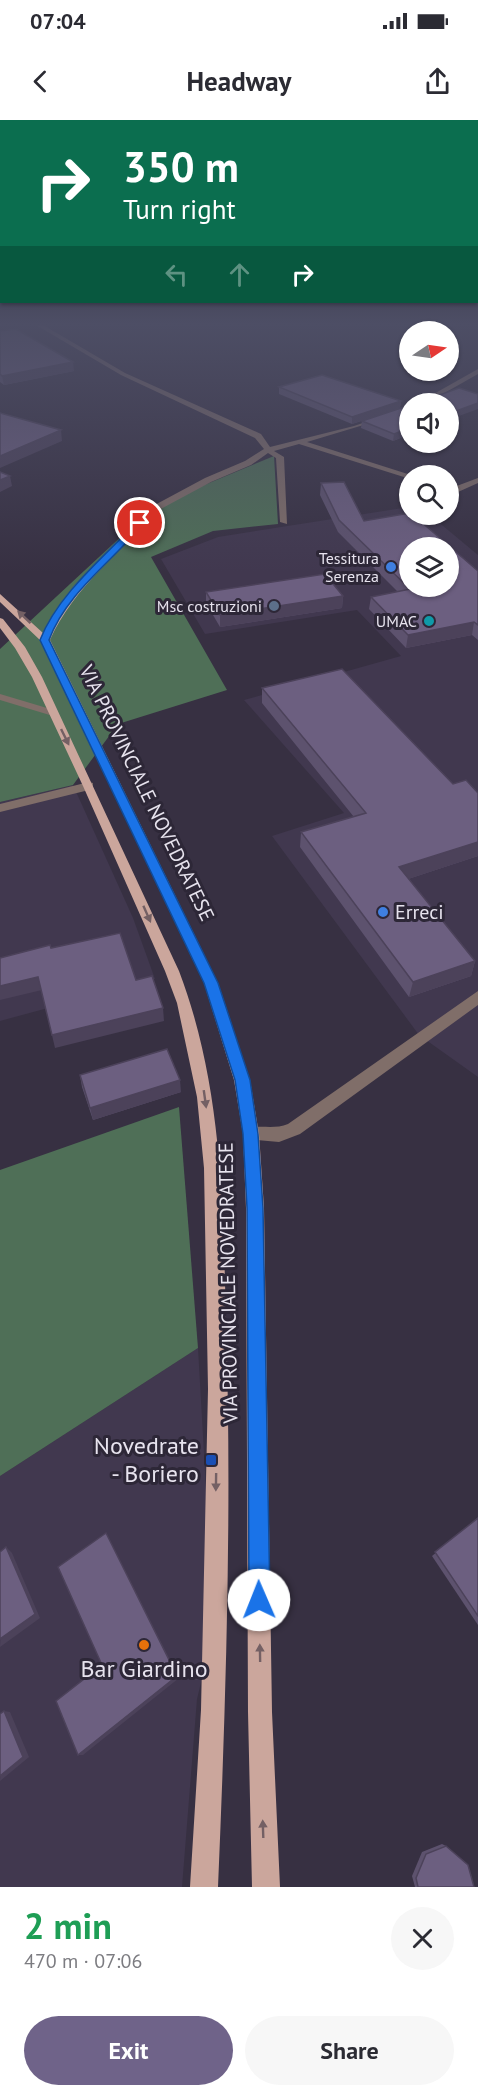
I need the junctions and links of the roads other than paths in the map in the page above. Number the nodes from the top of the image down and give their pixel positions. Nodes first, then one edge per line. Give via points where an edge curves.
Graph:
1 (196, 407) edge
2 (399, 412) edge
3 (300, 442) junction
4 (268, 450) junction
5 (399, 473) edge
6 (478, 480) edge
7 (459, 488) edge
8 (154, 509) joint
9 (284, 522) dead end
10 (0, 597) edge
11 (0, 621) edge
12 (45, 640) junction
13 (0, 697) edge
14 (53, 713) junction
15 (89, 786) junction
16 (0, 808) edge
17 (478, 997) edge
18 (251, 1134) junction
19 (204, 1887) edge
20 (266, 1887) edge

1 - 4 street via 258,436
2 - 3 street
3 - 4 street
3 - 5 street
4 - 8 street
4 - 9 street via 280,457
6 - 7 street
8 - 12 main road via 72,596 50,626
12 -> 10 main road, VIA PROVINCIALE NOVEDRATESE
11 - 14 main road, VIA PROVINCIALE NOVEDRATESE via 20,647
12 - 18 main road, VIA PROVINCIALE NOVEDRATESE via 211,983 242,1080
13 - 14 street
14 -> 15 main road, VIA PROVINCIALE NOVEDRATESE
15 - 16 street
15 -> 19 main road, VIA PROVINCIALE NOVEDRATESE via 184,1003 201,1068 213,1168 218,1400 213,1710
17 - 18 street via 294,1129 279,1135
20 -> 18 main road, VIA PROVINCIALE NOVEDRATESE

